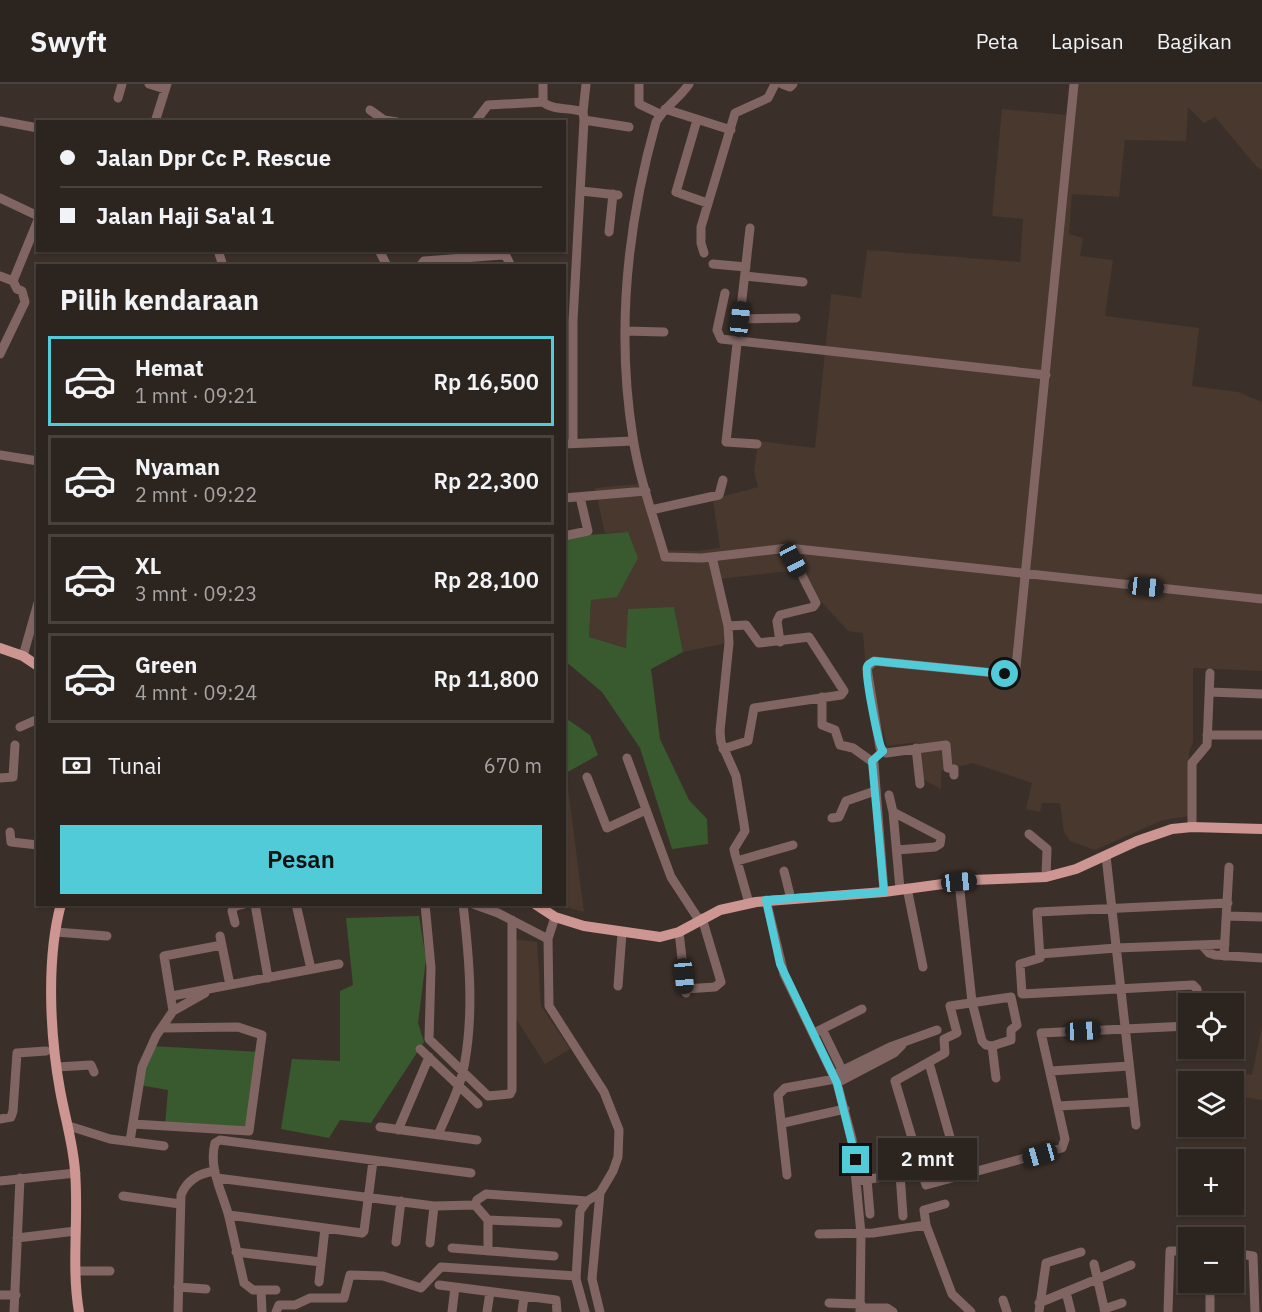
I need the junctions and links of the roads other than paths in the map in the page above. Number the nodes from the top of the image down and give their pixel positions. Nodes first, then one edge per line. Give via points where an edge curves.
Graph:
1 (122, 84) edge
2 (148, 84) edge
3 (543, 84) edge
4 (586, 84) edge
5 (639, 84) edge
6 (689, 84) edge
7 (775, 84) edge
8 (782, 84) edge
9 (1074, 84) edge
10 (793, 85) edge
11 (166, 86) edge
12 (118, 98) dead end
13 (543, 102) junction
14 (370, 110) dead end
15 (663, 112) junction
16 (584, 116) junction
17 (156, 120) edge
18 (382, 120) edge
19 (477, 120) edge
20 (697, 120) junction
21 (0, 121) edge
22 (629, 127) dead end
23 (36, 128) edge
24 (731, 130) junction
25 (581, 191) junction
26 (0, 198) edge
27 (707, 203) junction
28 (36, 217) edge
29 (36, 223) edge
30 (750, 228) dead end
31 (609, 232) dead end
32 (704, 253) dead end
33 (426, 259) edge
34 (458, 262) edge
35 (510, 264) edge
36 (713, 264) dead end
37 (746, 271) junction
38 (0, 276) edge
39 (13, 280) junction
40 (802, 282) dead end
41 (725, 293) dead end
42 (796, 318) dead end
43 (740, 319) junction
44 (569, 321) edge
45 (626, 331) junction
46 (664, 332) dead end
47 (735, 342) junction
48 (0, 354) edge
49 (1046, 375) junction
50 (568, 384) edge
51 (633, 441) junction
52 (569, 444) edge
53 (757, 444) dead end
54 (0, 454) edge
55 (36, 461) edge
56 (723, 480) dead end
57 (646, 491) junction
58 (580, 497) junction
59 (566, 498) edge
60 (651, 510) junction
61 (566, 536) edge
62 (788, 548) junction
63 (712, 557) junction
64 (1024, 574) junction
65 (1262, 599) edge
66 (36, 610) edge
67 (728, 626) junction
68 (780, 642) junction
69 (0, 648) edge
70 (23, 656) junction
71 (36, 665) edge
72 (1210, 673) dead end
73 (1210, 692) junction
74 (1262, 694) edge
75 (822, 697) junction
76 (36, 720) edge
77 (20, 727) dead end
78 (1207, 735) junction
79 (1262, 735) edge
80 (15, 745) dead end
81 (916, 748) junction
82 (723, 749) junction
83 (883, 751) junction
84 (627, 758) dead end
85 (872, 761) junction
86 (954, 775) dead end
87 (587, 777) dead end
88 (0, 778) edge
89 (920, 784) dead end
90 (875, 791) junction
91 (889, 795) dead end
92 (646, 810) junction
93 (894, 812) junction
94 (832, 818) dead end
95 (1192, 827) junction
96 (1262, 829) edge
97 (10, 832) dead end
98 (1029, 834) dead end
99 (36, 845) edge
100 (793, 845) dead end
101 (897, 850) junction
102 (1106, 856) junction
103 (737, 861) junction
104 (1229, 867) dead end
105 (784, 871) dead end
106 (1046, 877) junction
107 (959, 882) junction
108 (904, 888) junction
109 (884, 892) junction
110 (791, 899) junction
111 (766, 900) junction
112 (749, 903) junction
113 (1228, 903) junction
114 (61, 906) edge
115 (235, 906) edge
116 (255, 906) edge
117 (296, 906) edge
118 (425, 906) edge
119 (463, 906) edge
120 (478, 906) edge
121 (538, 906) edge
122 (1113, 907) junction
123 (1227, 916) junction
124 (555, 917) junction
125 (1262, 917) edge
126 (701, 919) junction
127 (512, 920) junction
128 (235, 923) dead end
129 (56, 932) junction
130 (679, 932) junction
131 (622, 933) junction
132 (107, 936) dead end
133 (548, 939) junction
134 (1225, 944) junction
135 (1202, 945) junction
136 (1116, 948) junction
137 (1040, 954) junction
138 (1224, 956) junction
139 (1262, 958) edge
140 (339, 964) dead end
141 (923, 967) dead end
142 (311, 969) junction
143 (268, 978) junction
144 (230, 985) junction
145 (618, 986) dead end
146 (1122, 988) junction
147 (207, 991) junction
148 (1197, 993) edge
149 (172, 996) junction
150 (972, 1002) junction
151 (862, 1009) dead end
152 (173, 1011) junction
153 (1178, 1026) edge
154 (162, 1028) junction
155 (1125, 1029) junction
156 (937, 1030) dead end
157 (818, 1031) junction
158 (992, 1046) junction
159 (420, 1049) dead end
160 (46, 1051) dead end
161 (429, 1057) junction
162 (929, 1063) junction
163 (1129, 1066) junction
164 (57, 1067) junction
165 (1051, 1071) junction
166 (94, 1072) dead end
167 (837, 1077) junction
168 (996, 1078) dead end
169 (461, 1079) junction
170 (1133, 1102) junction
171 (478, 1104) dead end
172 (1058, 1106) junction
173 (845, 1109) junction
174 (0, 1119) edge
175 (783, 1123) junction
176 (133, 1124) junction
177 (1136, 1125) dead end
178 (69, 1126) junction
179 (380, 1127) dead end
180 (398, 1130) junction
181 (438, 1135) junction
182 (477, 1140) dead end
183 (130, 1141) junction
184 (164, 1146) dead end
185 (373, 1161) junction
186 (76, 1173) junction
187 (471, 1173) dead end
188 (216, 1174) junction
189 (787, 1175) dead end
190 (961, 1176) junction
191 (20, 1178) junction
192 (0, 1181) edge
193 (862, 1181) junction
194 (600, 1192) junction
195 (123, 1196) dead end
196 (368, 1197) junction
197 (401, 1201) junction
198 (587, 1201) junction
199 (180, 1204) junction
200 (945, 1204) dead end
201 (476, 1205) junction
202 (434, 1206) junction
203 (870, 1214) dead end
204 (229, 1215) junction
205 (903, 1216) dead end
206 (488, 1220) junction
207 (558, 1223) dead end
208 (926, 1226) junction
209 (325, 1228) junction
210 (76, 1231) junction
211 (819, 1234) dead end
212 (861, 1234) junction
213 (17, 1238) junction
214 (396, 1242) dead end
215 (430, 1243) dead end
216 (452, 1248) dead end
217 (488, 1251) junction
218 (1178, 1251) edge
219 (236, 1252) junction
220 (1081, 1252) dead end
221 (1244, 1255) edge
222 (554, 1256) dead end
223 (321, 1262) junction
224 (1094, 1264) dead end
225 (1131, 1265) dead end
226 (76, 1271) junction
227 (110, 1271) dead end
228 (576, 1276) junction
229 (1099, 1279) junction
230 (319, 1282) dead end
231 (439, 1285) dead end
232 (178, 1287) junction
233 (455, 1287) junction
234 (206, 1289) dead end
235 (261, 1290) junction
236 (276, 1290) dead end
237 (490, 1292) junction
238 (1066, 1292) junction
239 (1210, 1293) edge
240 (16, 1294) junction
241 (0, 1295) edge
242 (524, 1297) junction
243 (1003, 1300) dead end
244 (829, 1303) dead end
245 (1122, 1303) dead end
246 (860, 1308) edge
247 (1039, 1308) edge
248 (1104, 1311) edge
249 (14, 1312) edge
250 (79, 1312) edge
251 (178, 1312) edge
252 (262, 1312) edge
253 (276, 1312) edge
254 (452, 1312) edge
255 (487, 1312) edge
256 (522, 1312) edge
257 (557, 1312) edge
258 (585, 1312) edge
259 (600, 1312) edge
260 (893, 1312) edge
261 (971, 1312) edge
262 (1007, 1312) edge
263 (1071, 1312) edge
264 (1168, 1312) edge
265 (1210, 1312) edge
266 (1255, 1312) edge

1 - 12 street
2 - 11 street
3 - 13 street
4 - 16 street
5 - 15 street via 639,104
6 - 15 street
7 - 24 street via 768,98 735,113
8 - 10 street
9 - 49 street
11 - 17 street
13 - 16 street
13 - 19 street via 488,105
14 - 18 street
15 - 20 street
15 - 45 street via 635,207
16 - 22 street
16 - 25 street
20 - 24 street
20 - 27 street via 676,192
21 - 23 street
24 - 27 street
25 - 31 street via 616,194
25 - 44 street
26 - 28 street
27 - 32 street via 700,233
29 - 39 street
30 - 37 street
33 - 34 street
34 - 35 street via 502,255
36 - 37 street
37 - 40 street
37 - 43 street
38 - 39 street
39 - 48 street via 25,302
41 - 47 street via 717,334
42 - 43 street
43 - 47 street
44 - 50 street
45 - 46 street
45 - 51 street
47 - 49 street
47 - 53 street via 726,442
49 - 64 street
50 - 52 street
51 - 52 street
51 - 57 street
54 - 55 street
56 - 60 street via 719,495
57 - 58 street
57 - 60 street
58 - 59 street
58 - 61 street via 587,533
60 - 63 street via 665,557
62 - 63 street
62 - 64 street
62 - 68 street via 816,603 780,615
63 - 67 street
64 - 65 street
64 - 83 street via 1021,634 1016,666 1010,674 910,663 869,664 868,680
66 - 70 street
67 - 68 street via 744,624 759,643
67 - 82 street via 720,731
68 - 75 street via 809,637 844,691
69 - 70 main road
70 - 71 main road
72 - 73 street
73 - 74 street
73 - 78 street
75 - 82 street via 754,708 748,741
75 - 85 street via 822,725 835,730 840,745 853,748
76 - 77 street
78 - 79 street
78 - 95 street via 1205,748 1192,763
80 - 88 street via 14,777
81 - 83 street
81 - 86 street via 946,745 948,768 954,770
81 - 89 street
82 - 103 street via 736,776 744,824 743,835 734,849
83 - 85 street
84 - 92 street
85 - 90 street
87 - 92 street via 607,828
90 - 94 street via 846,801 840,815
90 - 109 street
91 - 93 street
92 - 126 street via 671,877
93 - 101 street
93 - 101 street via 941,837 940,844 934,847
95 - 96 main road
95 - 102 main road via 1159,833
97 - 99 street via 11,842
98 - 106 street via 1047,849
100 - 103 street
101 - 108 street
102 - 106 main road
102 - 122 street
103 - 112 street
104 - 113 street
105 - 110 street
106 - 107 main road
107 - 108 main road
107 - 150 street
108 - 109 main road
108 - 141 street
109 - 110 main road
110 - 111 main road
111 - 112 main road
111 - 157 street via 784,974
112 - 126 main road
113 - 122 street
113 - 123 street
114 - 129 main road
115 - 128 street
116 - 143 street
117 - 142 street
118 - 169 street via 431,968 429,1039
119 - 169 street via 470,981
120 - 127 street
121 - 124 main road
122 - 136 street
122 - 137 street via 1037,912
123 - 125 street
123 - 134 street
124 - 131 main road
124 - 133 street
126 - 130 main road
126 - 130 street via 721,982 715,987 685,991
127 - 133 street
127 - 169 street via 512,1090 510,1094 488,1096
129 - 132 street
129 - 164 main road via 53,990
130 - 131 main road via 660,937
131 - 145 street
133 - 194 street via 549,1006 604,1092 619,1130 618,1157
134 - 135 street
134 - 138 street
135 - 136 street
135 - 138 street via 1209,953
136 - 137 street
136 - 146 street
137 - 146 street via 1040,960 1020,963 1022,994
138 - 139 street
140 - 142 street
142 - 143 street
143 - 144 street
144 - 147 street
144 - 149 street via 221,940 164,956
146 - 148 street via 1193,985
146 - 155 street
147 - 149 street
147 - 152 street
149 - 152 street
150 - 158 street via 982,1041
150 - 158 street via 1011,997 1017,1025 1011,1030 1010,1041
150 - 162 street via 949,1007 957,1035 944,1039 945,1053
151 - 157 street
152 - 154 street
153 - 155 street
154 - 176 street via 142,1067
154 - 176 street via 238,1027 262,1035 249,1131
155 - 163 street
155 - 165 street via 1041,1033
156 - 167 street
157 - 167 street
158 - 168 street
159 - 161 street
160 - 174 street via 16,1054 11,1117
161 - 169 street
161 - 180 street
162 - 190 street
162 - 190 street via 895,1081 926,1185
163 - 165 street
163 - 170 street
164 - 166 street via 91,1065
164 - 178 main road
165 - 172 street
167 - 173 street
167 - 175 street via 780,1091
169 - 171 street
169 - 181 street
170 - 172 street
170 - 177 street
172 - 190 street via 1065,1142 1062,1148
173 - 175 street
173 - 193 street
175 - 189 street
176 - 183 street
178 - 183 street
178 - 186 main road
179 - 180 street
180 - 181 street
181 - 182 street
183 - 184 street
185 - 187 street
185 - 188 street via 220,1140 213,1151
185 - 196 street
186 - 191 street
186 - 210 main road
188 - 196 street
188 - 199 street via 198,1176 185,1186
188 - 204 street
191 - 192 street
191 - 213 street
193 - 203 street
193 - 205 street via 900,1174
193 - 212 street
194 - 198 street
194 - 259 street via 592,1279
195 - 199 street
196 - 197 street
196 - 209 street via 364,1231
197 - 202 street
197 - 214 street
198 - 201 street via 486,1194
198 - 228 street via 580,1211
199 - 232 street
200 - 208 street via 924,1210
201 - 202 street
201 - 206 street
202 - 215 street
204 - 209 street
204 - 219 street
206 - 207 street
206 - 217 street
208 - 212 street
208 - 261 street via 952,1294
209 - 223 street
210 - 213 street
210 - 226 main road
211 - 212 street
212 - 246 street
213 - 240 street
216 - 217 street
217 - 222 street
218 - 264 street via 1170,1251
219 - 223 street
219 - 235 street via 244,1283 248,1288
220 - 247 street via 1046,1263
221 - 266 street via 1253,1256
223 - 230 street
224 - 229 street
225 - 229 street
226 - 227 street
226 - 250 main road
228 - 253 street via 441,1267 422,1288 383,1276 355,1274 350,1275 344,1298 310,1298 295,1305 279,1305
228 - 258 street
229 - 238 street
229 - 248 street
231 - 233 street
232 - 234 street
232 - 251 street
233 - 237 street
233 - 254 street
235 - 236 street
235 - 252 street
237 - 242 street
237 - 255 street
238 - 247 street
238 - 263 street
239 - 265 street
240 - 241 street
240 - 249 street
242 - 256 street
242 - 257 street via 557,1301
243 - 262 street
244 - 246 street
245 - 248 street
246 - 260 street via 887,1308

